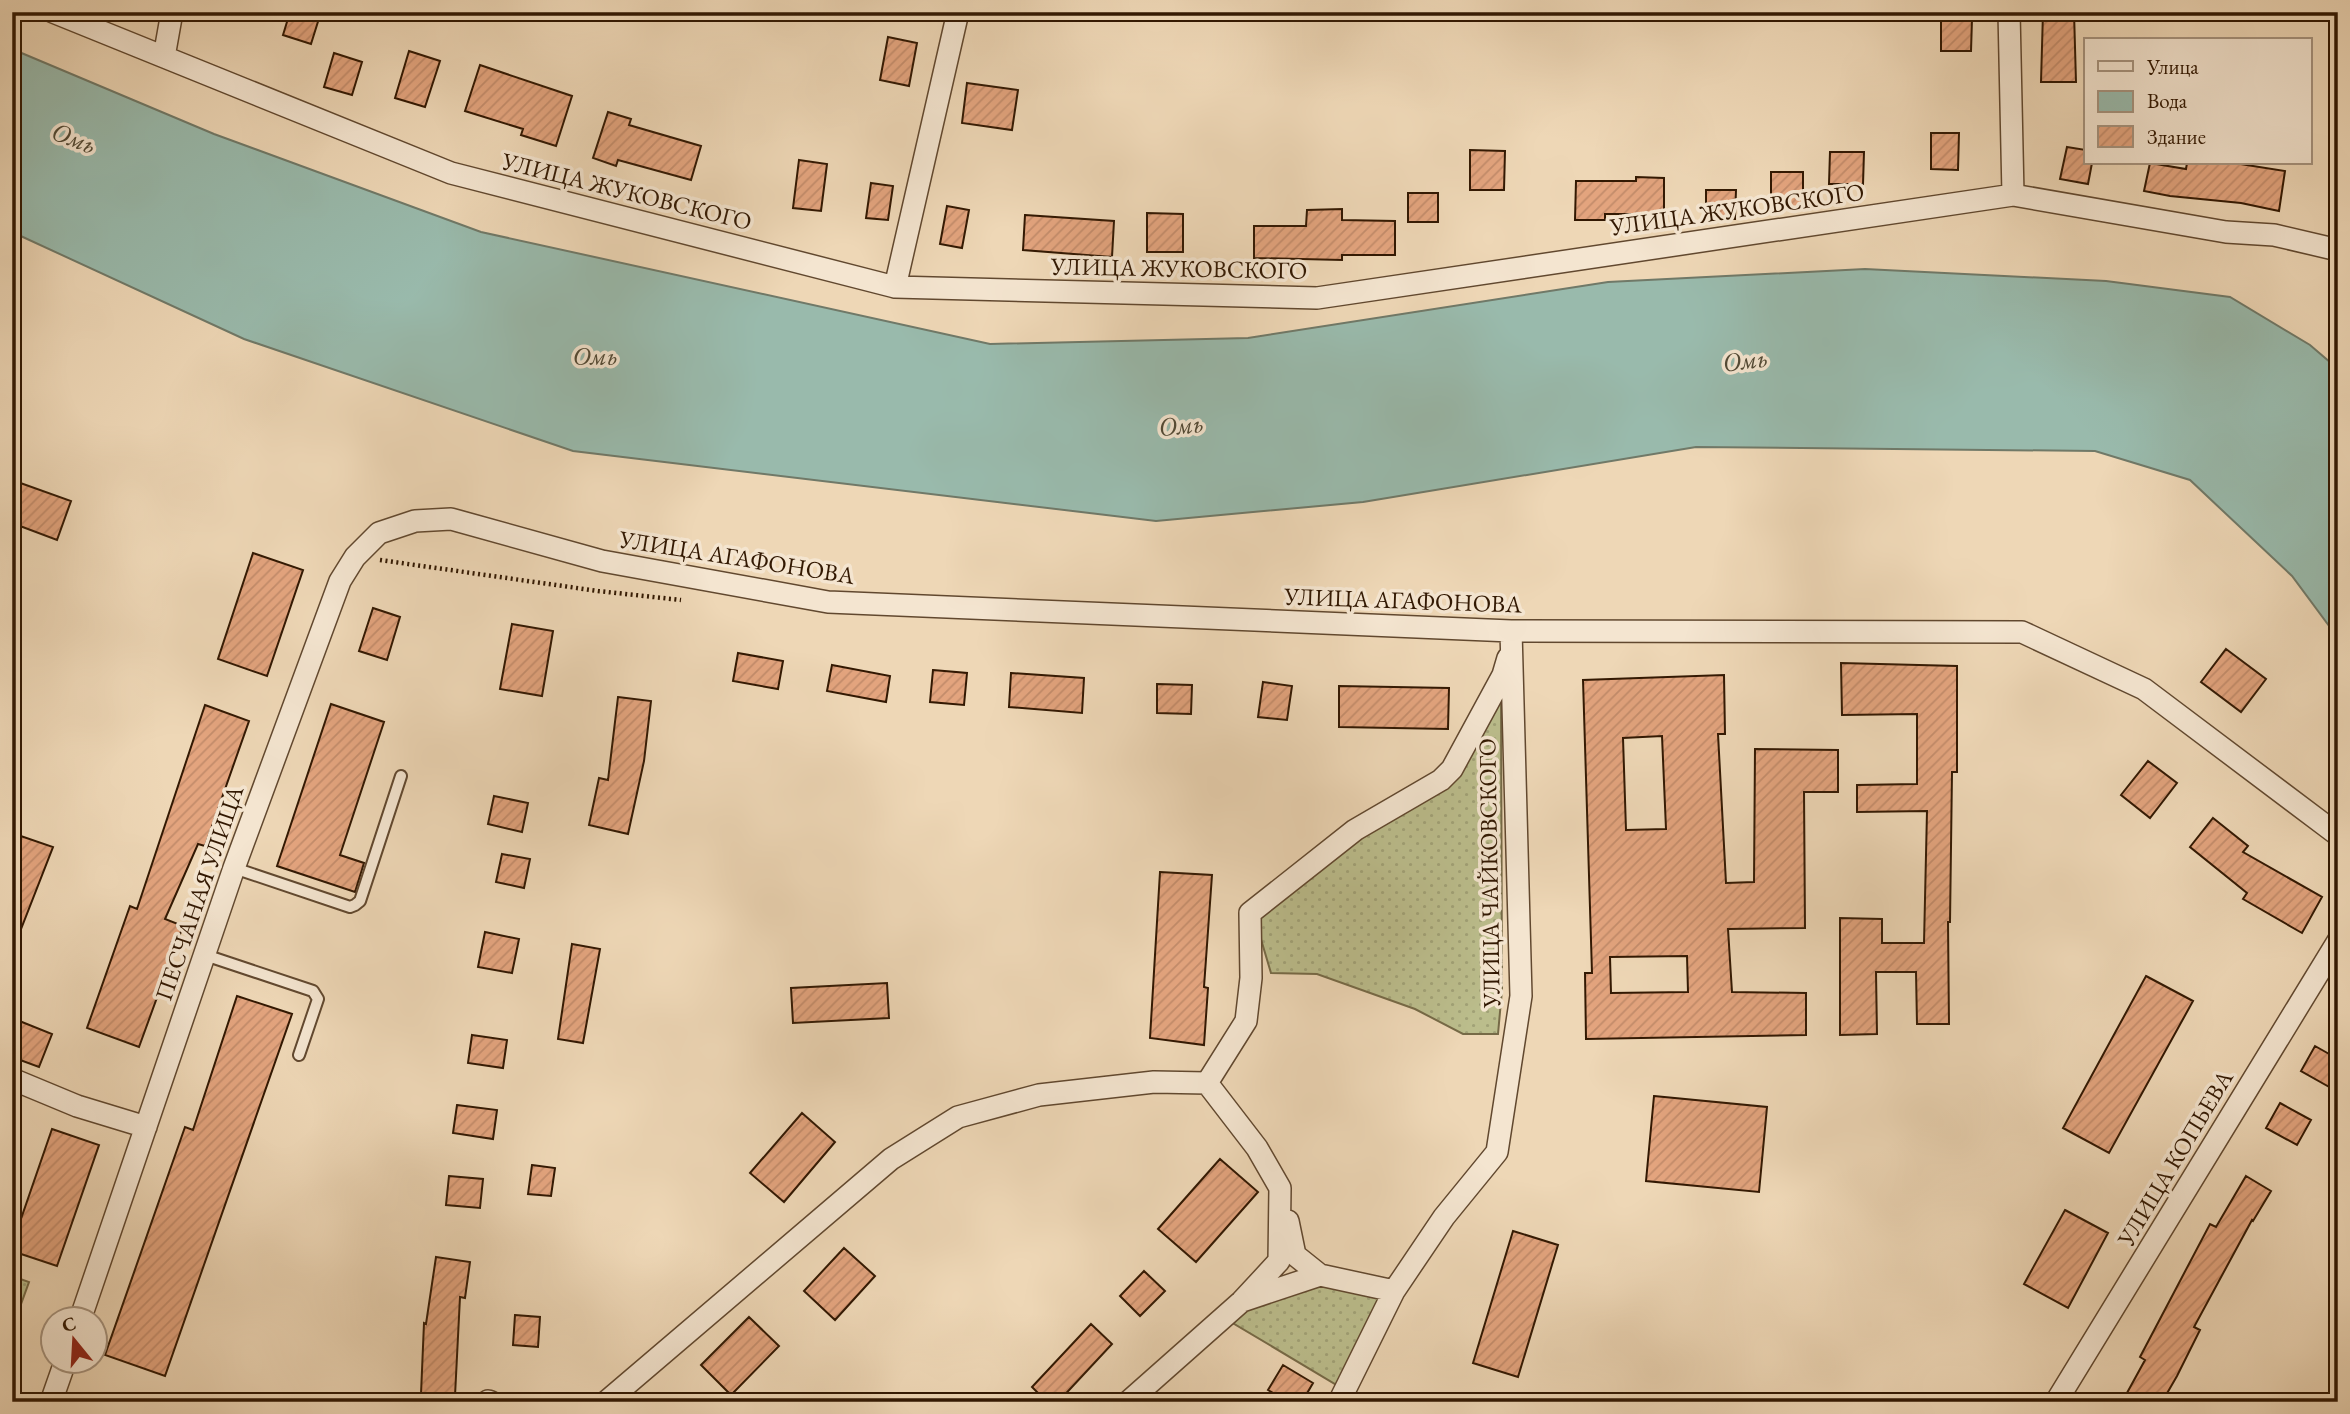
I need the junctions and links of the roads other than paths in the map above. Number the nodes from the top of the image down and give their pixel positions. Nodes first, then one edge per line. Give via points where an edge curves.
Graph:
1 (53, 12) edge
2 (172, 12) edge
3 (958, 12) edge
4 (2009, 12) edge
5 (164, 57) junction
6 (2013, 195) junction
7 (2338, 250) edge
8 (895, 287) junction
9 (415, 521) joint
10 (1512, 639) junction
11 (401, 776) dead end
12 (2338, 835) edge
13 (234, 868) junction
14 (2338, 941) edge
15 (205, 955) junction
16 (299, 1055) dead end
17 (12, 1079) edge
18 (1207, 1083) junction
19 (146, 1127) junction
20 (1280, 1188) junction
21 (1320, 1275) junction
22 (1394, 1291) junction
23 (1242, 1301) junction
24 (85, 1306) edge
25 (60, 1376) edge
26 (608, 1400) edge
27 (51, 1402) edge
28 (587, 1402) edge
29 (1128, 1402) edge
30 (1339, 1402) edge
31 (2056, 1402) edge

1 - 5 street, УЛИЦА ЖУКОВСКОГО
2 - 5 street
3 - 8 street
4 - 6 street
5 - 8 street, УЛИЦА ЖУКОВСКОГО via 451,173
6 - 7 street, УЛИЦА ЖУКОВСКОГО via 2226,232 2274,235
6 - 8 street, УЛИЦА ЖУКОВСКОГО via 1317,298
9 - 10 street, УЛИЦА АГАФОНОВА via 451,519 602,561 828,603
9 - 13 street, ПЕСЧАНАЯ УЛИЦА via 379,533 340,581
10 - 12 street, УЛИЦА АГАФОНОВА via 2022,632 2144,689
10 - 18 street via 1503,676 1452,769 1355,830 1250,913 1246,1021
10 - 22 street, УЛИЦА ЧАЙКОВСКОГО via 1521,996 1497,1152 1444,1217
11 - 13 lane via 355,905
13 - 15 street, ПЕСЧАНАЯ УЛИЦА
14 - 31 street, УЛИЦА КОПЬЕВА
15 - 16 lane via 316,994
15 - 19 street, ПЕСЧАНАЯ УЛИЦА
17 - 19 street
18 - 20 street via 1257,1148
18 - 26 street via 1154,1082 1038,1095 957,1117 891,1159
19 - 24 street, ПЕСЧАНАЯ УЛИЦА
20 - 21 street via 1295,1255
20 - 23 street via 1279,1261
21 - 22 street
21 - 23 street
22 - 30 street, УЛИЦА ЧАЙКОВСКОГО
23 - 29 street
25 - 27 street
26 - 28 street

